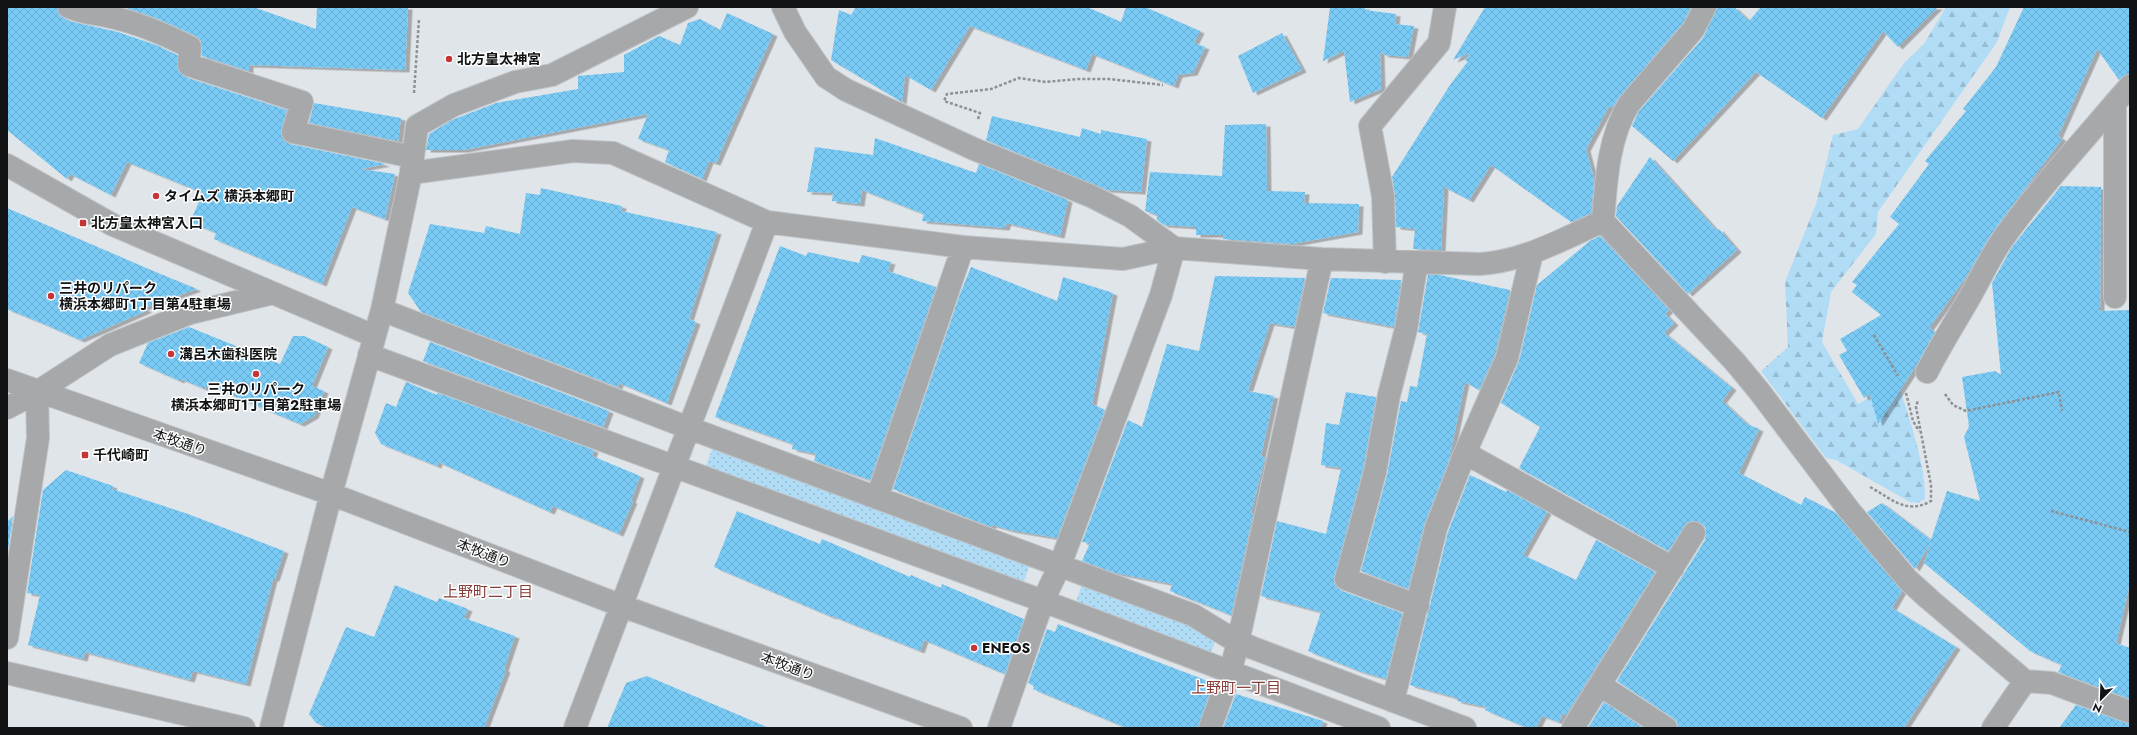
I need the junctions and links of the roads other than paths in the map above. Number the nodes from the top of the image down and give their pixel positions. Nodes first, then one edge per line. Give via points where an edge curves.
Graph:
1 (687, 7) edge
2 (783, 7) edge
3 (1445, 7) edge
4 (1705, 7) edge
5 (78, 9) edge
6 (2130, 86) edge
7 (2115, 103) junction
8 (7, 165) edge
9 (412, 165) junction
10 (1603, 220) junction
11 (767, 222) junction
12 (963, 247) junction
13 (1174, 248) junction
14 (1532, 253) junction
15 (1322, 259) junction
16 (1385, 262) junction
17 (1417, 262) junction
18 (273, 293) junction
19 (2115, 297) dead end
20 (382, 310) junction
21 (372, 345) junction
22 (1927, 372) road end
23 (7, 380) edge
24 (37, 392) junction
25 (7, 408) edge
26 (689, 428) junction
27 (1465, 453) junction
28 (674, 466) junction
29 (330, 494) junction
30 (877, 498) junction
31 (1694, 533) dead end
32 (1060, 565) junction
33 (1673, 568) junction
34 (1043, 602) junction
35 (622, 606) junction
36 (1418, 606) junction
37 (7, 638) edge
38 (1238, 642) junction
39 (7, 673) edge
40 (1230, 673) junction
41 (2024, 681) junction
42 (1600, 685) junction
43 (1393, 701) junction
44 (2130, 712) edge
45 (244, 728) edge
46 (271, 728) edge
47 (575, 728) edge
48 (961, 728) edge
49 (999, 728) edge
50 (1210, 728) edge
51 (1379, 728) edge
52 (1466, 728) edge
53 (1573, 728) edge
54 (1666, 728) edge
55 (1993, 728) edge

1 - 9 street via 552,75 514,82 454,105 417,126
2 - 13 street via 795,32 826,77 846,90 974,149 1091,196 1130,216
3 - 16 street via 1439,43 1370,126 1383,196
4 - 10 street via 1693,30 1628,104 1620,117 1609,166
5 - 9 street via 152,28 190,47 189,65 302,102 293,132
6 - 7 street
7 - 19 street
7 - 22 street via 2003,239 1984,268
8 - 18 street via 113,225
9 - 11 street via 573,151 613,153
9 - 20 street
10 - 14 street
10 - 41 street via 1735,362 1849,510 1908,580
11 - 12 street
11 - 26 street
12 - 13 street via 1124,259
12 - 30 street
13 - 15 street
13 - 32 street via 1161,295
14 - 17 street via 1497,263
14 - 27 street via 1507,358
15 - 16 street
15 - 38 street
16 - 17 street
17 - 36 street via 1406,329 1389,395 1375,472 1346,579
18 - 21 street
18 - 24 street via 190,313 110,345
20 - 21 street
20 - 26 street
21 - 28 street
21 - 29 street
23 - 24 street, 本牧通り
24 - 25 street
24 - 29 street, 本牧通り
24 - 37 street via 38,438
26 - 28 street
26 - 30 street
27 - 33 street
27 - 36 street via 1436,528
28 - 34 street
28 - 35 street
29 - 35 street, 本牧通り
29 - 46 street
30 - 32 street
31 - 33 street
32 - 34 street
32 - 38 street via 1193,615
33 - 42 street
34 - 40 street
34 - 49 street
35 - 47 street
35 - 48 street, 本牧通り
36 - 43 street
38 - 40 street
38 - 43 street
39 - 45 street
40 - 50 street
40 - 51 street
41 - 44 street via 2052,683
41 - 55 street
42 - 53 street
42 - 54 street
43 - 52 street

